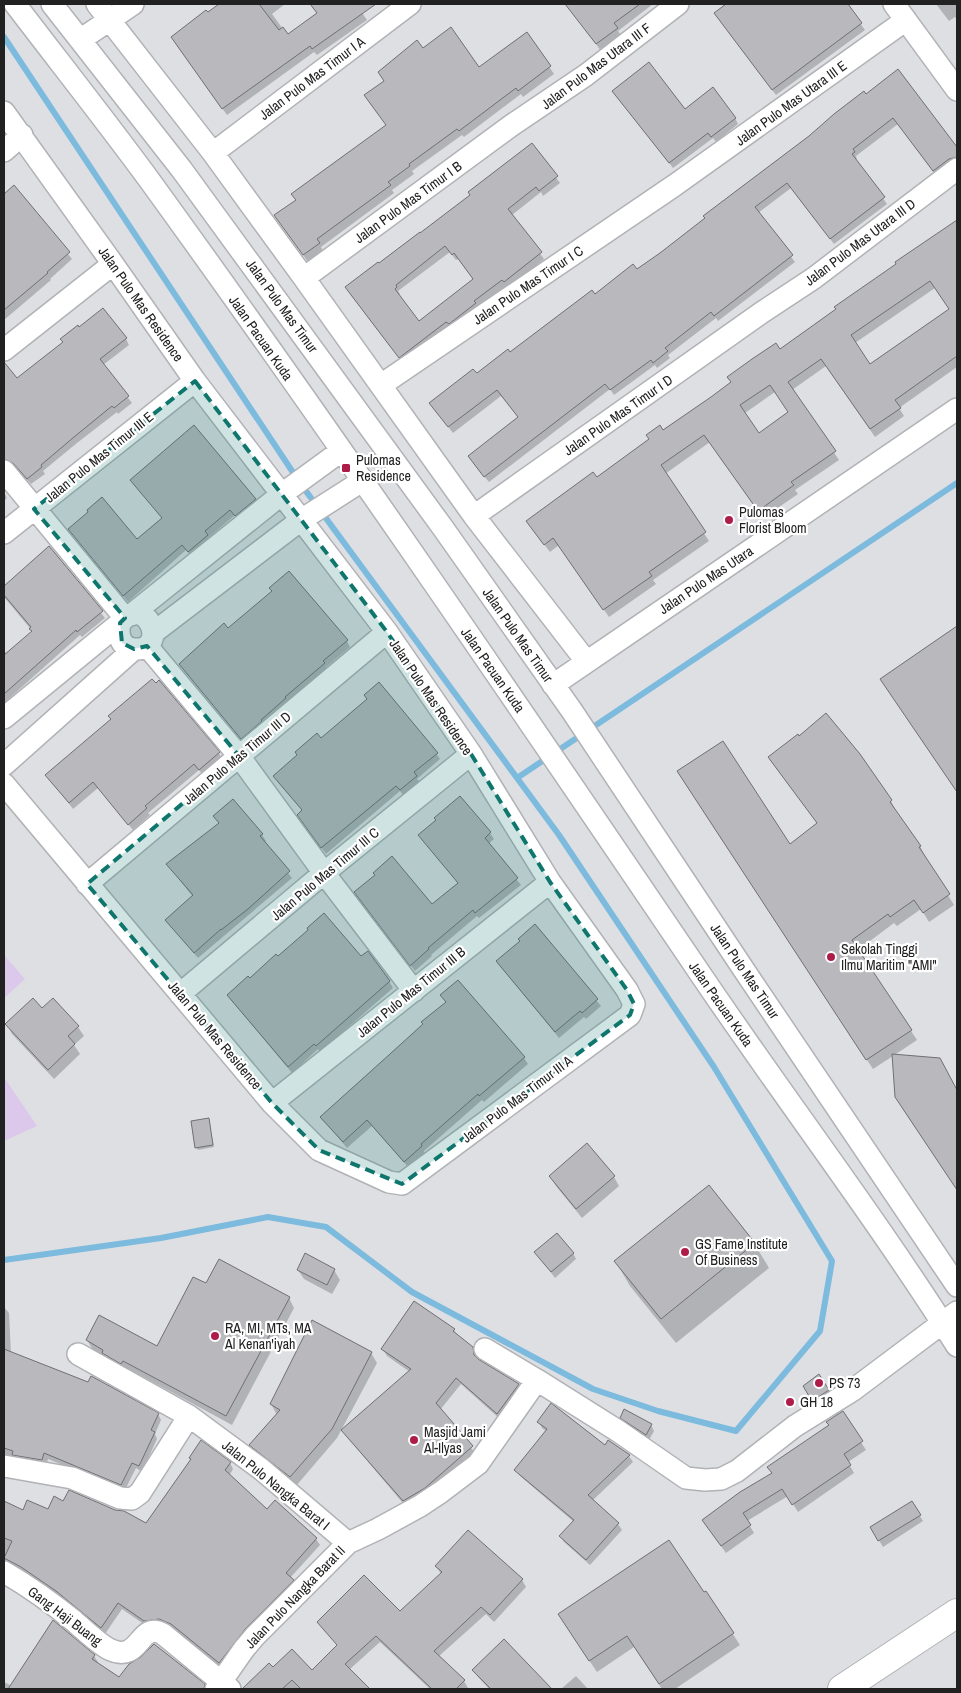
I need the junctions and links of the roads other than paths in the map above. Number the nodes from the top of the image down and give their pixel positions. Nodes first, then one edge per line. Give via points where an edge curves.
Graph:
1 (15, 4) edge
2 (52, 4) edge
3 (97, 4) edge
4 (133, 4) edge
5 (410, 4) edge
6 (678, 4) edge
7 (900, 12) edge
8 (110, 21) junction
9 (80, 40) junction
10 (957, 90) edge
11 (4, 112) edge
12 (512, 125) joint
13 (22, 135) junction
14 (4, 150) edge
15 (213, 153) junction
16 (957, 169) edge
17 (675, 186) joint
18 (113, 264) junction
19 (304, 278) junction
20 (761, 313) joint
21 (4, 350) edge
22 (195, 381) junction
23 (381, 386) junction
24 (957, 409) edge
25 (334, 456) junction
26 (4, 471) edge
27 (356, 485) junction
28 (286, 491) junction
29 (34, 509) junction
30 (474, 516) junction
31 (306, 517) junction
32 (4, 533) edge
33 (125, 619) junction
34 (387, 632) junction
35 (145, 643) junction
36 (586, 662) junction
37 (553, 685) junction
38 (4, 718) edge
39 (471, 754) junction
40 (239, 756) junction
41 (4, 765) edge
42 (4, 784) edge
43 (324, 874) junction
44 (550, 882) junction
45 (87, 884) junction
46 (414, 991) junction
47 (180, 994) junction
48 (272, 1102) junction
49 (957, 1286) edge
50 (950, 1318) edge
51 (957, 1346) edge
52 (485, 1349) dead end
53 (78, 1354) dead end
54 (537, 1380) junction
55 (189, 1416) junction
56 (4, 1466) edge
57 (348, 1543) junction
58 (4, 1572) edge
59 (957, 1613) edge
60 (222, 1687) edge
61 (842, 1689) edge

1 - 25 street, Jalan Pacuan Kuda via 148,179
2 - 9 street, Jalan Pulo Mas Timur
3 - 8 street
4 - 8 street
5 - 15 street, Jalan Pulo Mas Timur I A
6 - 12 street, Jalan Pulo Mas Utara III F via 586,75
7 - 10 street
7 - 17 street, Jalan Pulo Mas Utara III E
8 - 9 street
8 - 15 street
9 - 37 street, Jalan Pulo Mas Timur via 188,178
11 - 13 street, Jalan Pulo Mas Residence
12 - 19 street, Jalan Pulo Mas Timur I B
13 - 14 street
13 - 18 street, Jalan Pulo Mas Residence
15 - 19 street
16 - 20 street, Jalan Pulo Mas Utara III D via 814,278
17 - 23 street, Jalan Pulo Mas Timur I C
18 - 21 street
18 - 22 street, Jalan Pulo Mas Residence
19 - 23 street
20 - 30 street, Jalan Pulo Mas Timur I D
22 - 28 street, Jalan Pulo Mas Residence
22 - 29 street, Jalan Pulo Mas Timur III E
23 - 30 street
24 - 36 street, Jalan Pulo Mas Utara
25 - 27 street, Jalan Pacuan Kuda
25 - 28 street
26 - 29 street
27 - 31 street
27 - 50 street, Jalan Pacuan Kuda via 540,739 693,964
28 - 31 street, Jalan Pulo Mas Residence
28 - 33 street
29 - 32 street, Jalan Pulo Mas Timur III E
29 - 33 street
30 - 36 street
31 - 34 street, Jalan Pulo Mas Residence
31 - 35 street
33 - 35 street via 118,630 122,643 127,648
33 - 35 street via 137,614 144,616 153,626
33 - 38 street
34 - 39 street, Jalan Pulo Mas Residence
34 - 40 street, Jalan Pulo Mas Timur III D
35 - 40 street
35 - 41 street
36 - 37 street, Jalan Pulo Mas Utara
37 - 49 street, Jalan Pulo Mas Timur
39 - 43 street, Jalan Pulo Mas Timur III C
39 - 44 street, Jalan Pulo Mas Residence
40 - 43 street
40 - 45 street, Jalan Pulo Mas Timur III D
42 - 45 street, Jalan Pulo Mas Residence
43 - 46 street
43 - 47 street, Jalan Pulo Mas Timur III C
44 - 46 street, Jalan Pulo Mas Timur III B
44 - 48 street, Jalan Pulo Mas Timur III A via 627,990 634,1004 630,1015 402,1184 389,1182 319,1150
45 - 47 street, Jalan Pulo Mas Residence
46 - 48 street, Jalan Pulo Mas Timur III B
47 - 48 street, Jalan Pulo Mas Residence
50 - 51 street, Jalan Pacuan Kuda
50 - 54 street via 853,1390 795,1426 737,1471 721,1479 686,1478
52 - 54 street
53 - 55 street, Jalan Pulo Nangka Barat I
54 - 57 street, Jalan Pulo Nangka Barat II via 482,1459 468,1472 420,1506
55 - 56 street via 140,1493 132,1499 120,1498 72,1478
55 - 57 street, Jalan Pulo Nangka Barat I via 261,1469
57 - 60 street, Jalan Pulo Nangka Barat II via 255,1636
58 - 60 street, Gang Haji Buang via 110,1650 122,1653 131,1650 149,1631 156,1630
59 - 61 highway

